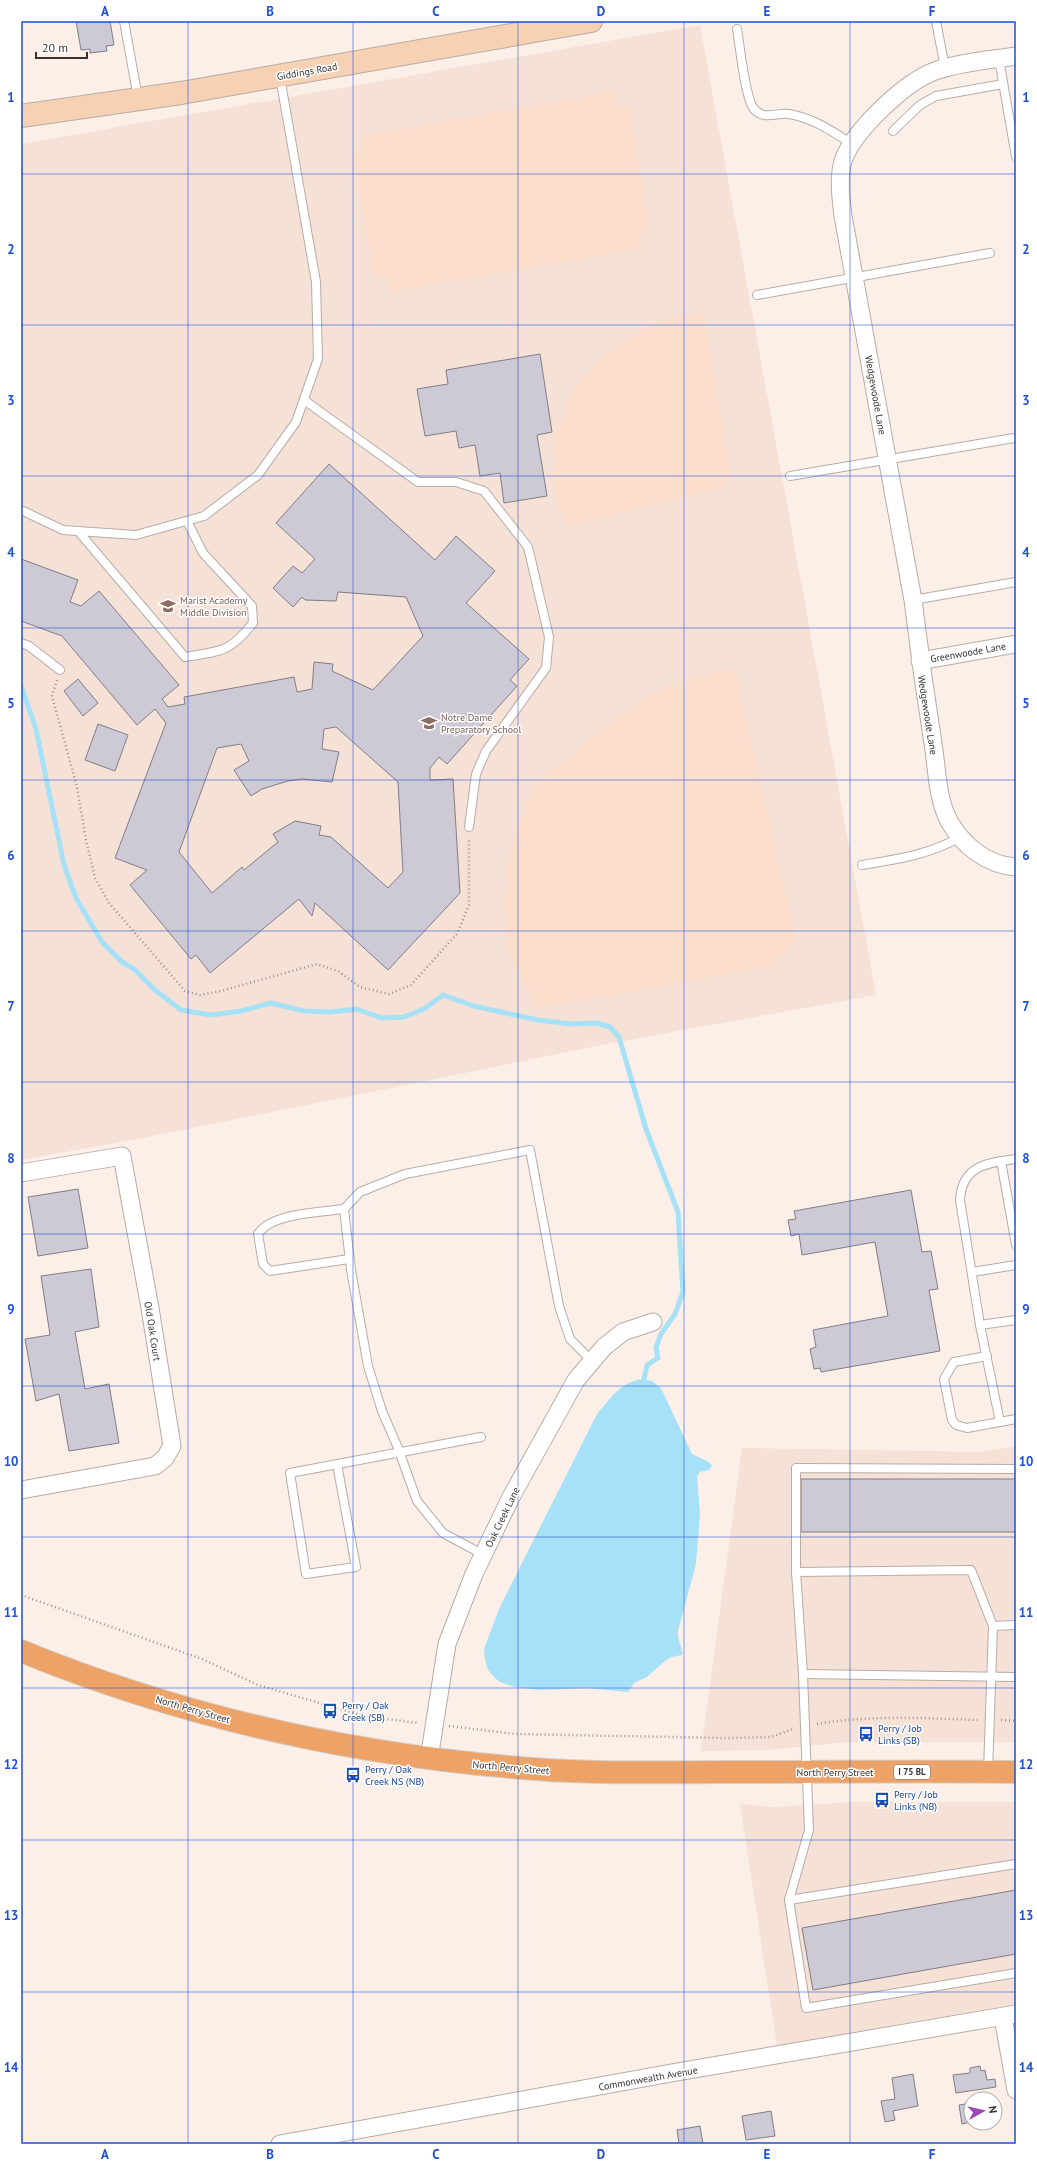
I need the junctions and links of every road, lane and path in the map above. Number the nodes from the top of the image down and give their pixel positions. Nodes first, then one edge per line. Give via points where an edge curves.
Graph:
1 (124, 21) edge
2 (591, 21) edge
3 (936, 21) edge
4 (737, 29) dead end
5 (1016, 56) edge
6 (999, 59) junction
7 (944, 68) junction
8 (280, 76) junction
9 (1003, 84) junction
10 (138, 99) junction
11 (21, 116) edge
12 (893, 131) dead end
13 (852, 144) junction
14 (1016, 157) edge
15 (990, 253) dead end
16 (854, 277) junction
17 (758, 295) dead end
18 (304, 400) junction
19 (1014, 438) dead end
20 (887, 460) junction
21 (790, 476) dead end
22 (21, 510) edge
23 (187, 521) junction
24 (78, 531) junction
25 (1016, 582) edge
26 (913, 600) junction
27 (21, 643) edge
28 (1016, 644) edge
29 (920, 661) junction
30 (60, 670) joint
31 (469, 827) joint
32 (960, 837) junction
33 (862, 865) dead end
34 (1016, 867) edge
35 (1016, 1158) edge
36 (1002, 1161) junction
37 (21, 1174) edge
38 (344, 1209) junction
39 (1016, 1245) edge
40 (350, 1259) junction
41 (1016, 1265) edge
42 (972, 1272) junction
43 (1016, 1320) edge
44 (653, 1322) dead end
45 (980, 1326) junction
46 (987, 1356) junction
47 (592, 1361) junction
48 (1016, 1419) edge
49 (1000, 1422) junction
50 (481, 1437) dead end
51 (400, 1451) junction
52 (337, 1464) junction
53 (1016, 1469) edge
54 (21, 1490) edge
55 (484, 1555) junction
56 (796, 1572) junction
57 (21, 1595) edge
58 (1016, 1625) edge
59 (993, 1626) junction
60 (21, 1651) edge
61 (803, 1674) junction
62 (992, 1677) junction
63 (1016, 1677) edge
64 (990, 1720) junction
65 (1016, 1721) edge
66 (434, 1724) junction
67 (806, 1726) junction
68 (429, 1759) junction
69 (807, 1772) junction
70 (988, 1772) junction
71 (1016, 1772) edge
72 (1016, 1864) edge
73 (789, 1900) junction
74 (1016, 1973) edge
75 (1010, 2016) edge
76 (1016, 2090) edge
77 (280, 2144) edge

1 - 10 lane
2 - 8 street, Giddings Road
3 - 7 lane
4 - 13 lane via 749,98 756,112 767,116 787,114 815,121
5 - 6 street, Wedgewoode Lane
6 - 7 street, Wedgewoode Lane
6 - 9 lane
7 - 13 street, Wedgewoode Lane via 918,79 902,91 880,111
8 - 10 street, Giddings Road
8 - 18 lane via 316,282 318,359
9 - 12 lane via 936,96 920,105
9 - 14 lane
10 - 11 street, Giddings Road
13 - 16 street, Wedgewoode Lane via 843,162 840,187
15 - 16 lane
16 - 17 lane
16 - 20 street, Wedgewoode Lane
18 - 23 lane via 296,422 258,475 204,516
18 - 31 lane via 418,482 456,482 484,492 528,547 549,637 546,668 486,751 476,774
19 - 20 lane
20 - 21 lane
20 - 26 street, Wedgewoode Lane
22 - 24 lane via 63,530
23 - 24 lane via 136,535
23 - 24 lane via 203,554 252,606 253,624 239,641 221,652 185,656
25 - 26 lane
26 - 29 street, Wedgewoode Lane
27 - 30 lane via 29,646
28 - 29 street, Greenwoode Lane
29 - 32 street, Wedgewoode Lane via 941,798 949,820
30 - 31 path via 52,696 77,787 95,878 109,903 186,991 200,995 221,991 317,964 338,971 360,986 389,994 411,985 457,934 469,905
32 - 33 lane via 931,851
32 - 34 street, Wedgewoode Lane via 986,859
35 - 36 lane
36 - 39 lane
36 - 42 lane via 984,1164 974,1171 965,1181 960,1194
37 - 54 street, Old Oak Court via 122,1156 172,1446 165,1458 155,1466
38 - 40 lane
38 - 40 lane via 280,1219 262,1228 258,1234 263,1264 270,1271
38 - 47 lane via 360,1192 405,1174 530,1150 559,1306 570,1339
40 - 51 lane via 368,1366 382,1411
41 - 42 lane
42 - 45 lane
43 - 45 lane
44 - 47 street, Oak Creek Lane via 623,1332 604,1347
45 - 46 lane
46 - 49 lane
46 - 49 lane via 954,1362 944,1379 950,1414 952,1420 962,1428
47 - 55 street, Oak Creek Lane via 572,1387 511,1497
48 - 49 lane
50 - 51 lane
51 - 52 lane
51 - 55 lane via 417,1501 443,1533
52 - 52 lane via 290,1473 306,1574 356,1566
53 - 56 lane via 796,1468
55 - 66 street, Oak Creek Lane via 448,1644
56 - 59 lane via 971,1570
56 - 61 lane
57 - 66 path via 202,1659 258,1685 364,1716
58 - 59 lane
59 - 62 lane
60 - 68 main road, North Perry Street / I 75 BL via 132,1692 218,1717 322,1741
61 - 62 lane
61 - 67 lane
62 - 63 lane
62 - 64 lane
64 - 65 path
64 - 67 path via 907,1718
64 - 70 lane
66 - 67 path via 514,1734 725,1738 771,1737
66 - 68 street, Oak Creek Lane
67 - 69 lane
68 - 69 main road, North Perry Street / I 75 BL via 575,1771
69 - 70 main road, North Perry Street / I 75 BL
69 - 73 lane via 809,1830
70 - 71 main road, North Perry Street / I 75 BL
72 - 73 lane
73 - 74 lane via 806,2008
75 - 76 street
75 - 77 street, Commonwealth Avenue via 678,2072

